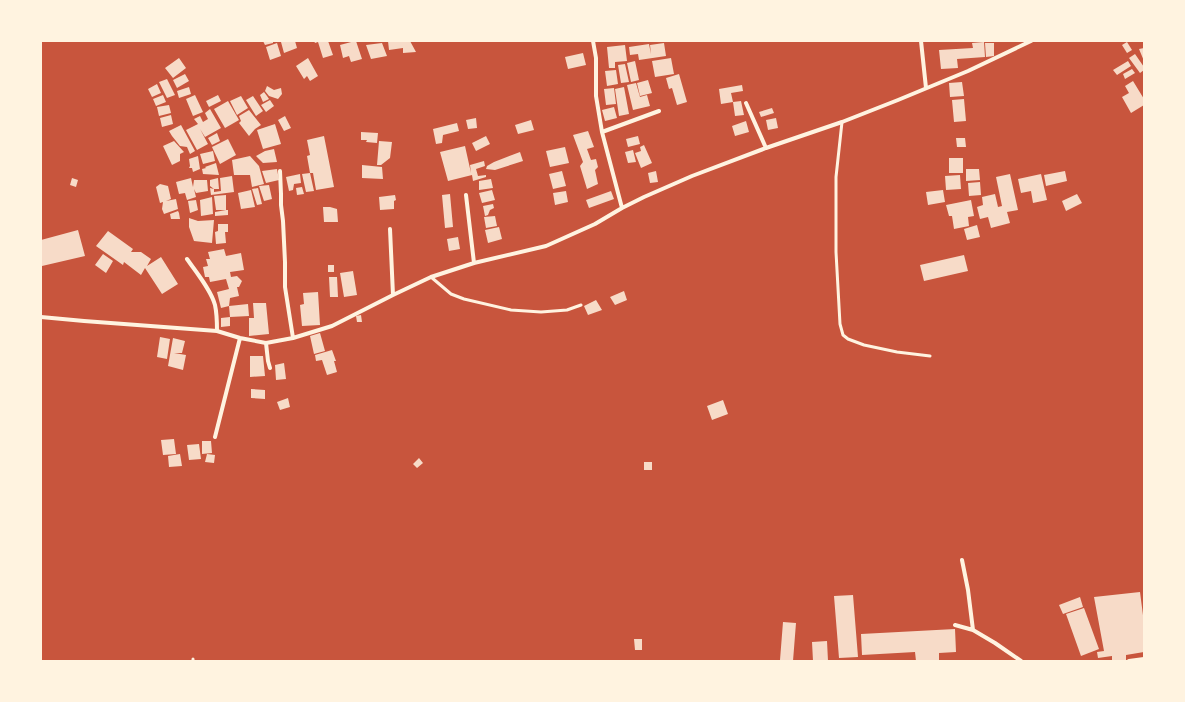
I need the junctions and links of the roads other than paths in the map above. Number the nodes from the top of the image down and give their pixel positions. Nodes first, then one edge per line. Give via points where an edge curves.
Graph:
1 (593, 41) edge
2 (921, 41) edge
3 (1032, 41) edge
4 (926, 88) junction
5 (746, 103) dead end
6 (660, 111) dead end
7 (842, 122) junction
8 (602, 132) junction
9 (766, 148) junction
10 (280, 171) dead end
11 (466, 195) dead end
12 (622, 208) junction
13 (390, 229) dead end
14 (188, 259) dead end
15 (474, 263) junction
16 (431, 277) junction
17 (393, 295) junction
18 (581, 305) dead end
19 (41, 317) edge
20 (217, 331) junction
21 (240, 338) junction
22 (293, 338) junction
23 (266, 343) junction
24 (930, 356) dead end
25 (270, 368) dead end
26 (215, 437) dead end
27 (962, 560) dead end
28 (954, 625) dead end
29 (973, 630) junction
30 (1144, 659) edge
31 (1021, 661) edge
32 (1129, 661) edge

1 - 8 street via 596,58 596,96
2 - 4 street
3 - 4 street
4 - 7 street
5 - 9 street
6 - 8 street
7 - 9 street
7 - 24 lane via 836,177 836,252 840,324 843,335 864,345
8 - 12 street
9 - 12 street via 685,179
10 - 22 street via 285,287
11 - 15 street
12 - 15 street via 595,224 546,246
13 - 17 street
14 - 20 street via 215,303
15 - 16 street
16 - 17 street
16 - 18 lane via 451,294 511,310 560,311
17 - 22 street via 332,326
19 - 20 street
20 - 21 street
21 - 23 street
21 - 26 street
22 - 23 street
23 - 25 street
27 - 29 street
28 - 29 street
29 - 31 street
30 - 32 street

